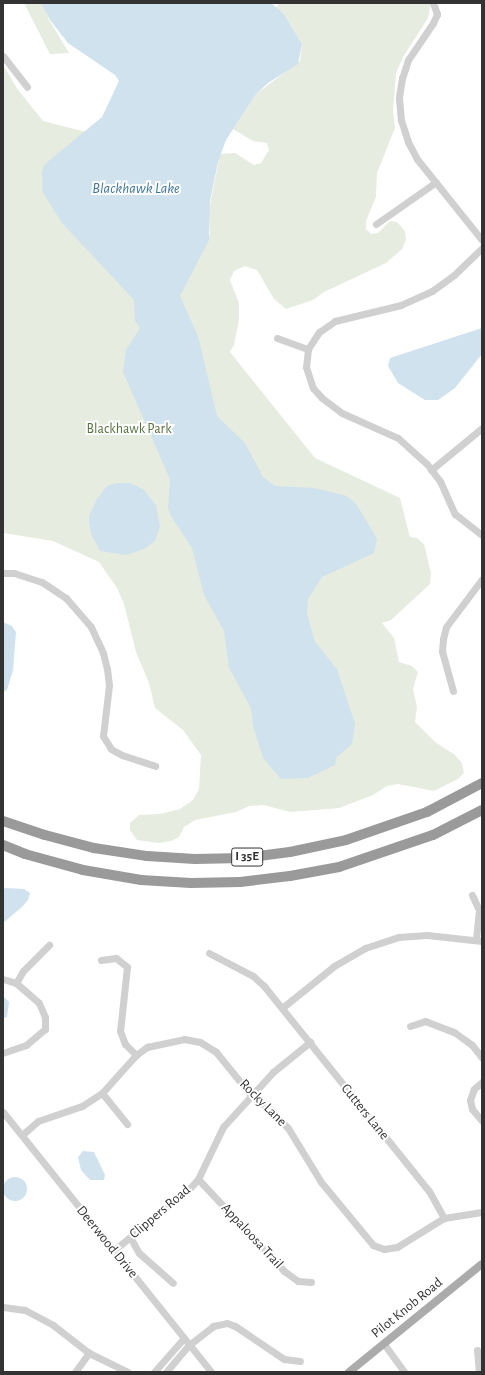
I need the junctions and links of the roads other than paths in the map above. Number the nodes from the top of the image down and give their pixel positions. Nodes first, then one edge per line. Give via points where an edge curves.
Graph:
1 (435, 5) edge
2 (3, 56) edge
3 (27, 87) dead end
4 (436, 182) junction
5 (376, 224) dead end
6 (482, 240) edge
7 (482, 248) edge
8 (277, 338) dead end
9 (308, 349) junction
10 (482, 428) edge
11 (431, 470) junction
12 (482, 535) edge
13 (3, 573) edge
14 (482, 579) edge
15 (453, 691) dead end
16 (155, 766) dead end
17 (482, 783) edge
18 (482, 810) edge
19 (3, 821) edge
20 (3, 845) edge
21 (472, 896) dead end
22 (479, 940) edge
23 (49, 945) dead end
24 (209, 953) dead end
25 (101, 960) dead end
26 (3, 979) edge
27 (16, 983) junction
28 (282, 1008) junction
29 (410, 1026) dead end
30 (310, 1042) junction
31 (3, 1053) edge
32 (136, 1055) junction
33 (482, 1058) edge
34 (482, 1082) edge
35 (102, 1093) junction
36 (251, 1095) junction
37 (3, 1112) edge
38 (482, 1121) edge
39 (127, 1124) dead end
40 (22, 1135) junction
41 (198, 1179) junction
42 (482, 1212) edge
43 (444, 1218) junction
44 (130, 1237) junction
45 (113, 1251) junction
46 (482, 1264) edge
47 (311, 1282) dead end
48 (172, 1283) dead end
49 (3, 1308) edge
50 (184, 1338) junction
51 (384, 1344) junction
52 (189, 1345) junction
53 (477, 1350) dead end
54 (89, 1353) junction
55 (300, 1361) dead end
56 (75, 1372) edge
57 (128, 1372) edge
58 (154, 1372) edge
59 (166, 1372) edge
60 (211, 1372) edge
61 (349, 1372) edge
62 (404, 1372) edge
63 (479, 1372) edge

1 - 4 street via 433,24 408,60 399,98 401,120 408,142
2 - 3 street
4 - 5 street
4 - 6 street
7 - 9 street via 432,292 401,304 335,321 319,332
8 - 9 street
9 - 11 street via 306,368 313,388 322,398 342,413 398,438
10 - 11 street
11 - 12 street via 440,481 455,514
13 - 16 street via 14,573 42,582 66,598 91,627 103,653 109,685 103,736 111,749
14 - 15 street via 446,627 442,651
17 - 19 highway, I 35E via 427,812 369,833 290,852 243,858 147,856 94,848
18 - 20 highway, I 35E via 433,835 339,867 240,882 141,880 83,870 25,854
21 - 22 street via 479,910
22 - 28 street via 427,935 398,937 365,948 334,966
23 - 27 street via 23,971
24 - 28 street, Cutters Lane via 253,976
25 - 32 street via 116,958 126,967 120,1031 125,1044
26 - 27 street
27 - 31 street via 39,1003 45,1017 45,1029 31,1042
28 - 30 street, Cutters Lane
29 - 33 street via 425,1021 454,1032 472,1045
30 - 36 street, Clippers Road
30 - 43 street, Cutters Lane via 430,1192
32 - 35 street, Rocky Lane
32 - 36 street, Rocky Lane via 158,1043 184,1039 200,1042 216,1052
34 - 38 street via 474,1089 470,1100 472,1109
35 - 39 street
35 - 40 street, Rocky Lane via 82,1106 38,1122
36 - 41 street, Clippers Road via 217,1135
36 - 43 street, Rocky Lane via 272,1111 288,1128 321,1182 373,1245 384,1249 398,1247
37 - 40 street, Deerwood Drive
40 - 45 street, Deerwood Drive
41 - 44 street, Clippers Road
41 - 47 street, Appaloosa Trail via 284,1271 298,1281
42 - 43 street, Rocky Lane
44 - 45 street, Clippers Road
44 - 48 street via 139,1253
45 - 50 street, Deerwood Drive
46 - 51 main road, Pilot Knob Road
49 - 54 street via 25,1310 53,1325
50 - 52 street, Deerwood Drive
50 - 58 street
51 - 61 main road, Pilot Knob Road
51 - 62 street
52 - 55 street via 213,1326 227,1323 284,1359
52 - 59 street
52 - 60 street, Deerwood Drive
53 - 63 street
54 - 56 street
54 - 57 street

